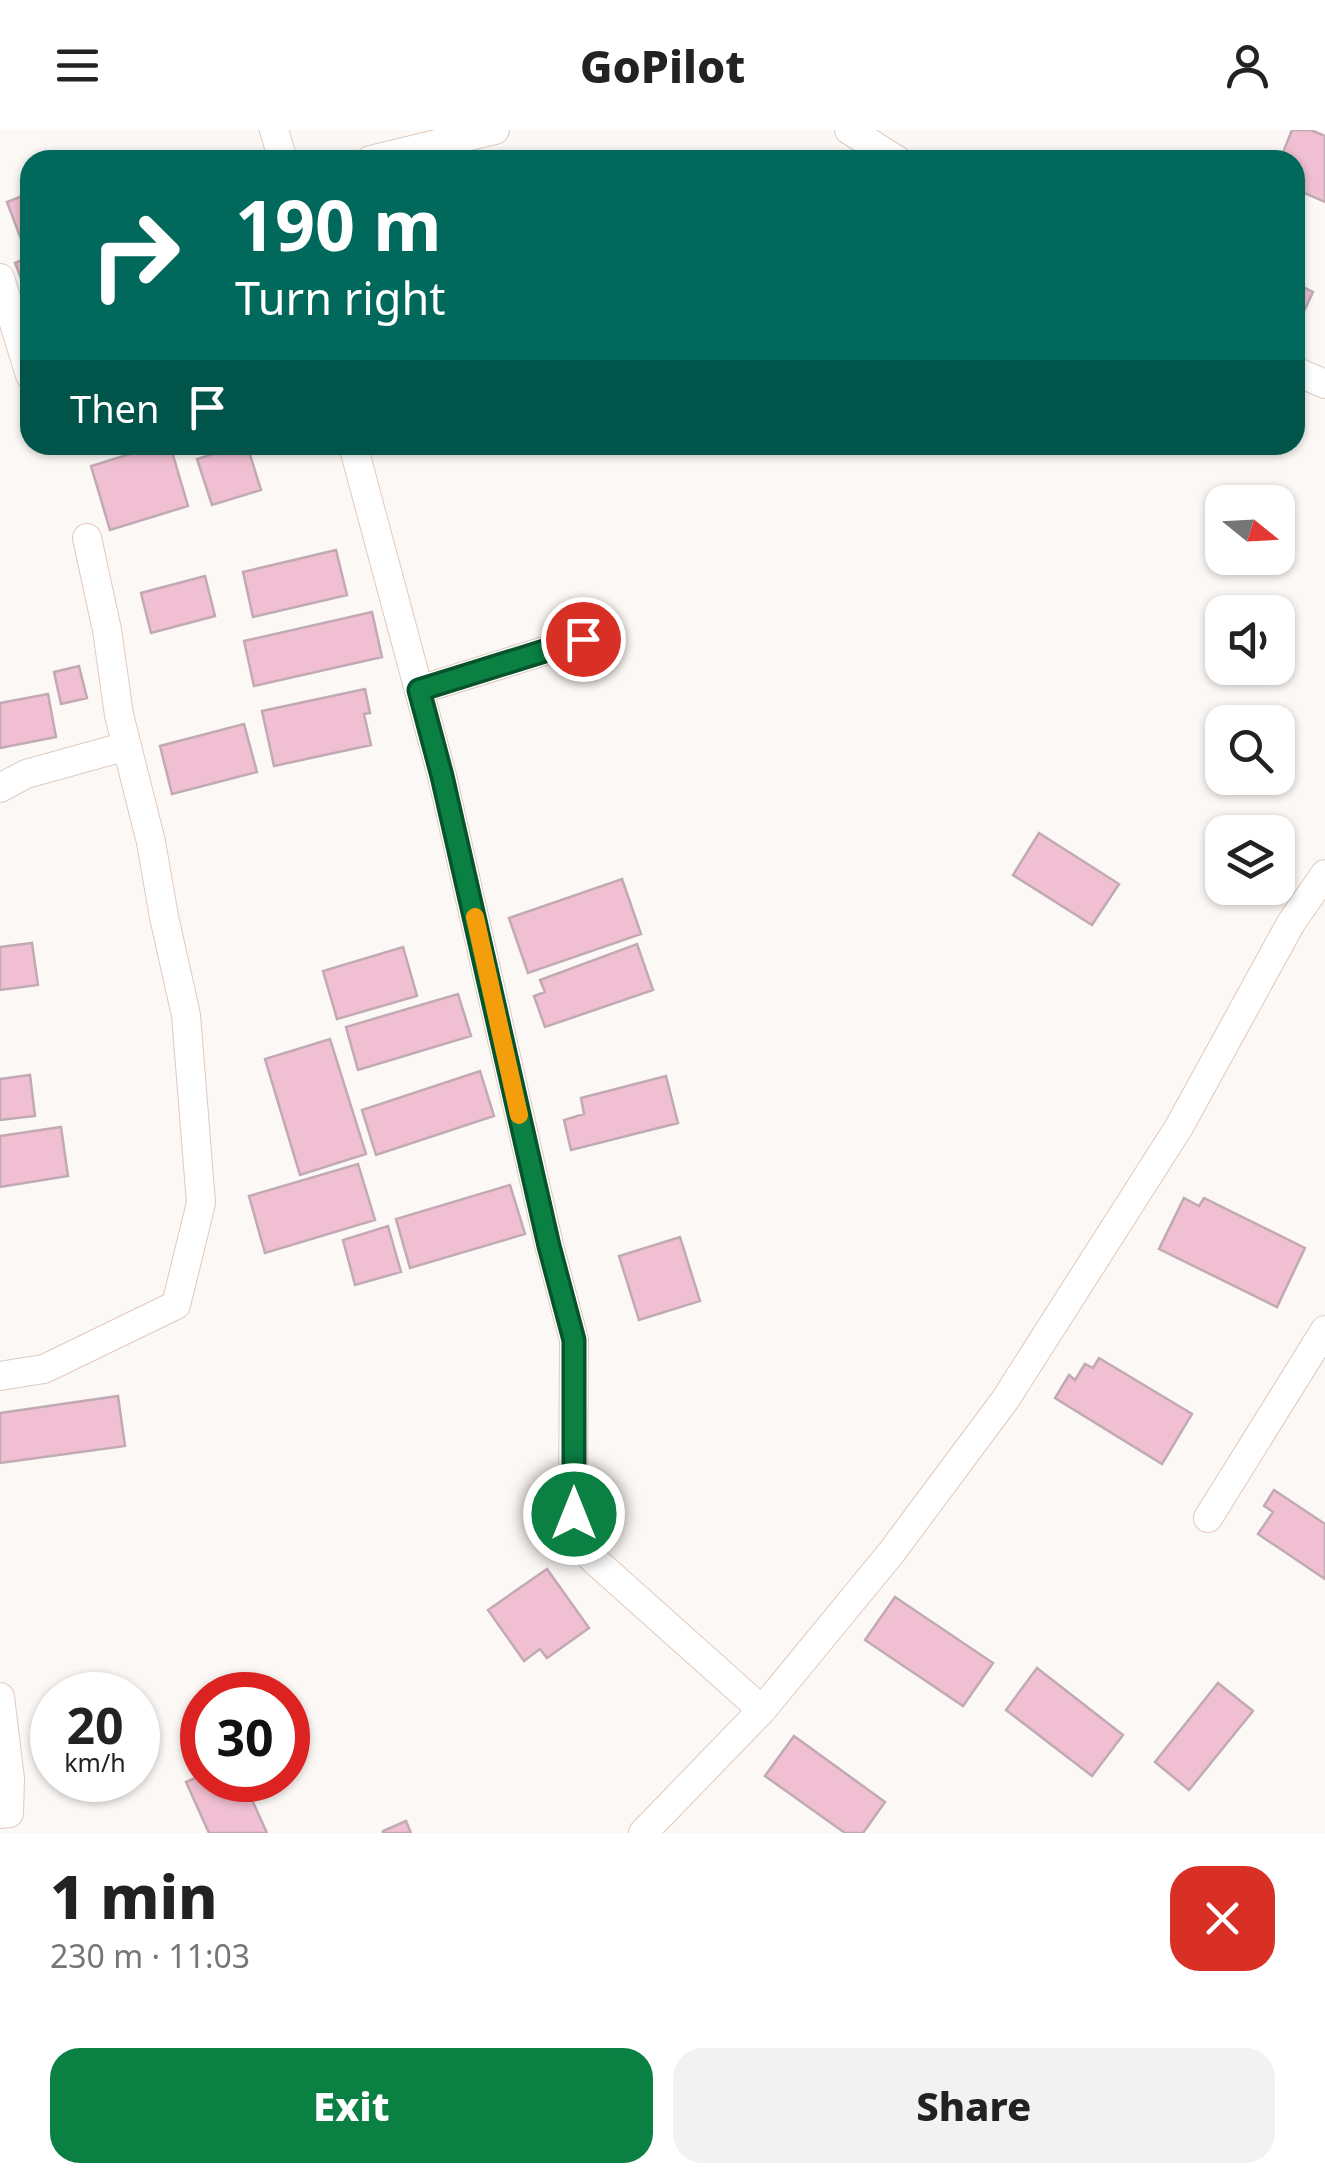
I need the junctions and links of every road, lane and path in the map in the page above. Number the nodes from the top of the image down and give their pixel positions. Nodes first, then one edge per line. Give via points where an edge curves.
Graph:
1 (495, 130) edge
2 (849, 130) edge
3 (412, 150) edge
4 (881, 150) edge
5 (0, 278) edge
6 (20, 342) edge
7 (357, 455) edge
8 (87, 538) dead end
9 (583, 639) dead end
10 (419, 690) junction
11 (127, 746) junction
12 (0, 788) edge
13 (1325, 874) edge
14 (1325, 1330) edge
15 (0, 1376) edge
16 (1208, 1518) dead end
17 (0, 1697) edge
18 (762, 1710) junction
19 (0, 1814) edge
20 (643, 1833) edge

1 - 3 street
2 - 4 street
5 - 6 street
7 - 10 street
8 - 11 street
9 - 10 street
10 - 18 street via 574,1340 574,1514 592,1558
11 - 12 street via 26,774
11 - 15 street via 186,1015 201,1204 176,1306 44,1370
13 - 18 street via 1178,1127 1005,1400
14 - 16 street
17 - 19 street via 10,1779 9,1814
18 - 20 street

